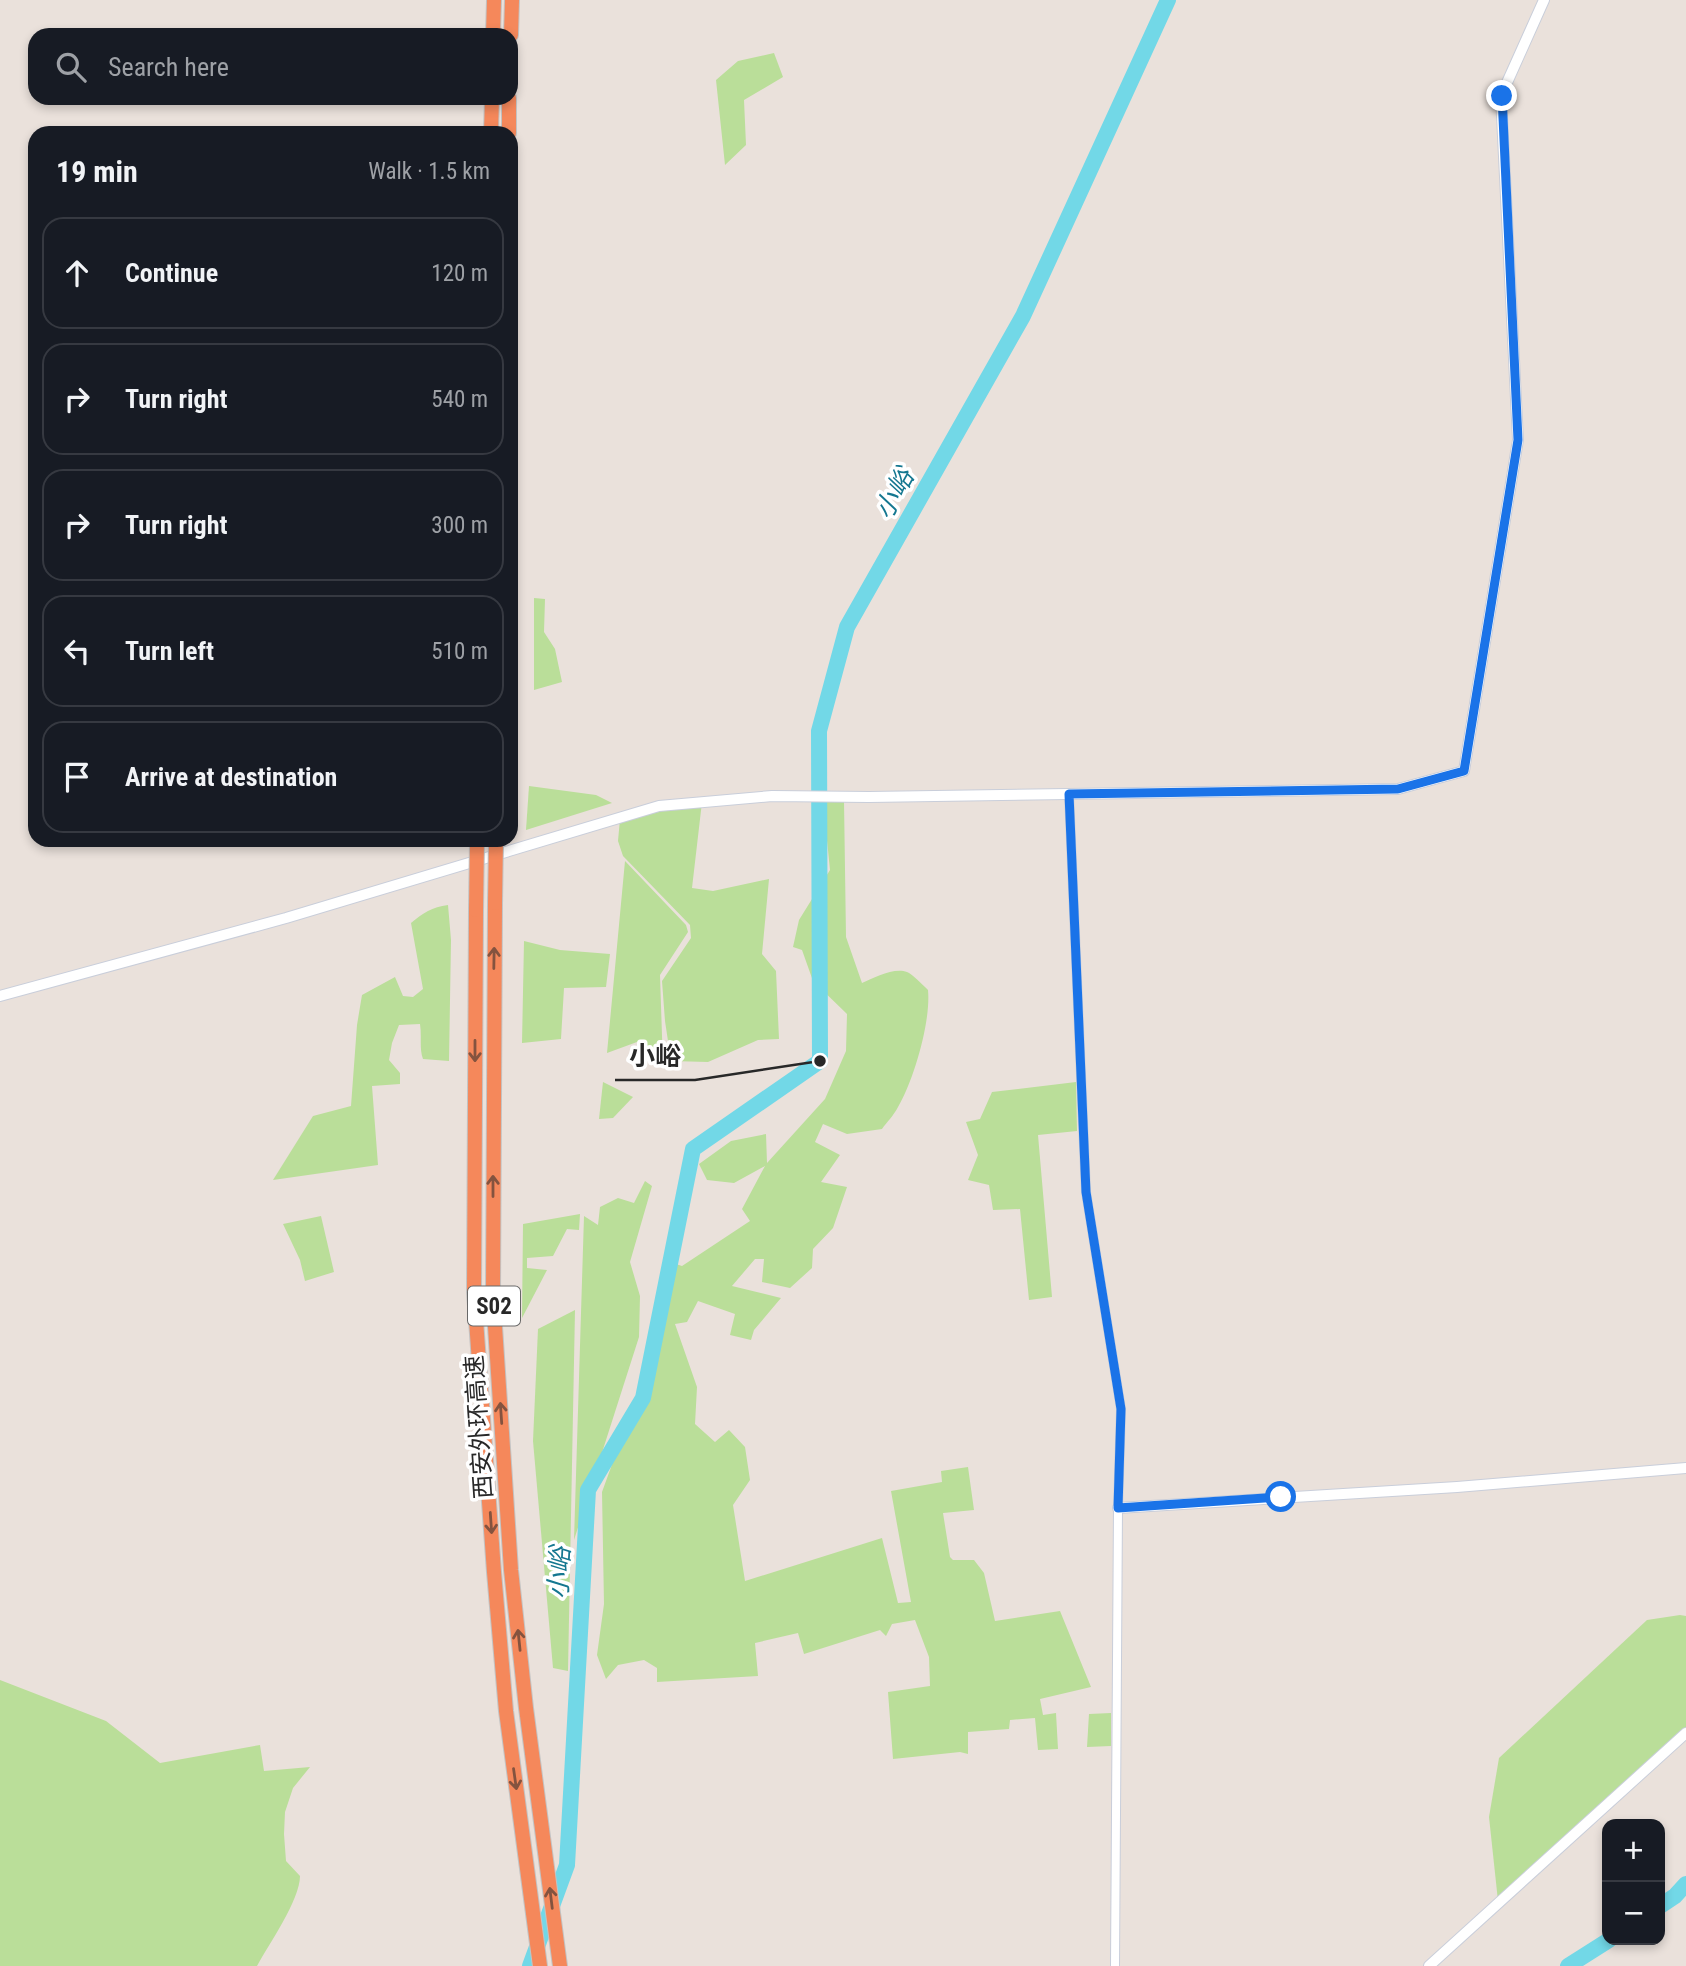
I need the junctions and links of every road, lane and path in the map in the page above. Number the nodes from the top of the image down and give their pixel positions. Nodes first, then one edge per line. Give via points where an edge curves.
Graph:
1 (494, 0) edge
2 (512, 0) edge
3 (1544, 0) edge
4 (493, 28) edge
5 (511, 28) edge
6 (492, 105) edge
7 (509, 105) edge
8 (491, 126) edge
9 (509, 126) edge
10 (1069, 794) junction
11 (477, 847) edge
12 (496, 847) edge
13 (0, 996) edge
14 (1686, 1468) edge
15 (1118, 1508) junction
16 (1686, 1733) edge
17 (540, 1966) edge
18 (560, 1966) edge
19 (1115, 1966) edge
20 (1429, 1966) edge

1 - 4 highway
2 - 5 highway
3 - 10 street via 1502,96 1518,440 1464,771 1398,789
6 - 8 highway
7 - 9 highway
10 - 13 street via 772,796 659,806 286,918
10 - 15 street via 1086,1192 1121,1409
11 -> 17 highway, 西安外环高速 / S02, bridge via 474,1292 506,1711
18 -> 12 highway, 西安外环高速 / S02, bridge via 511,1570 493,1296
14 - 15 street
15 - 19 street
16 - 20 street

